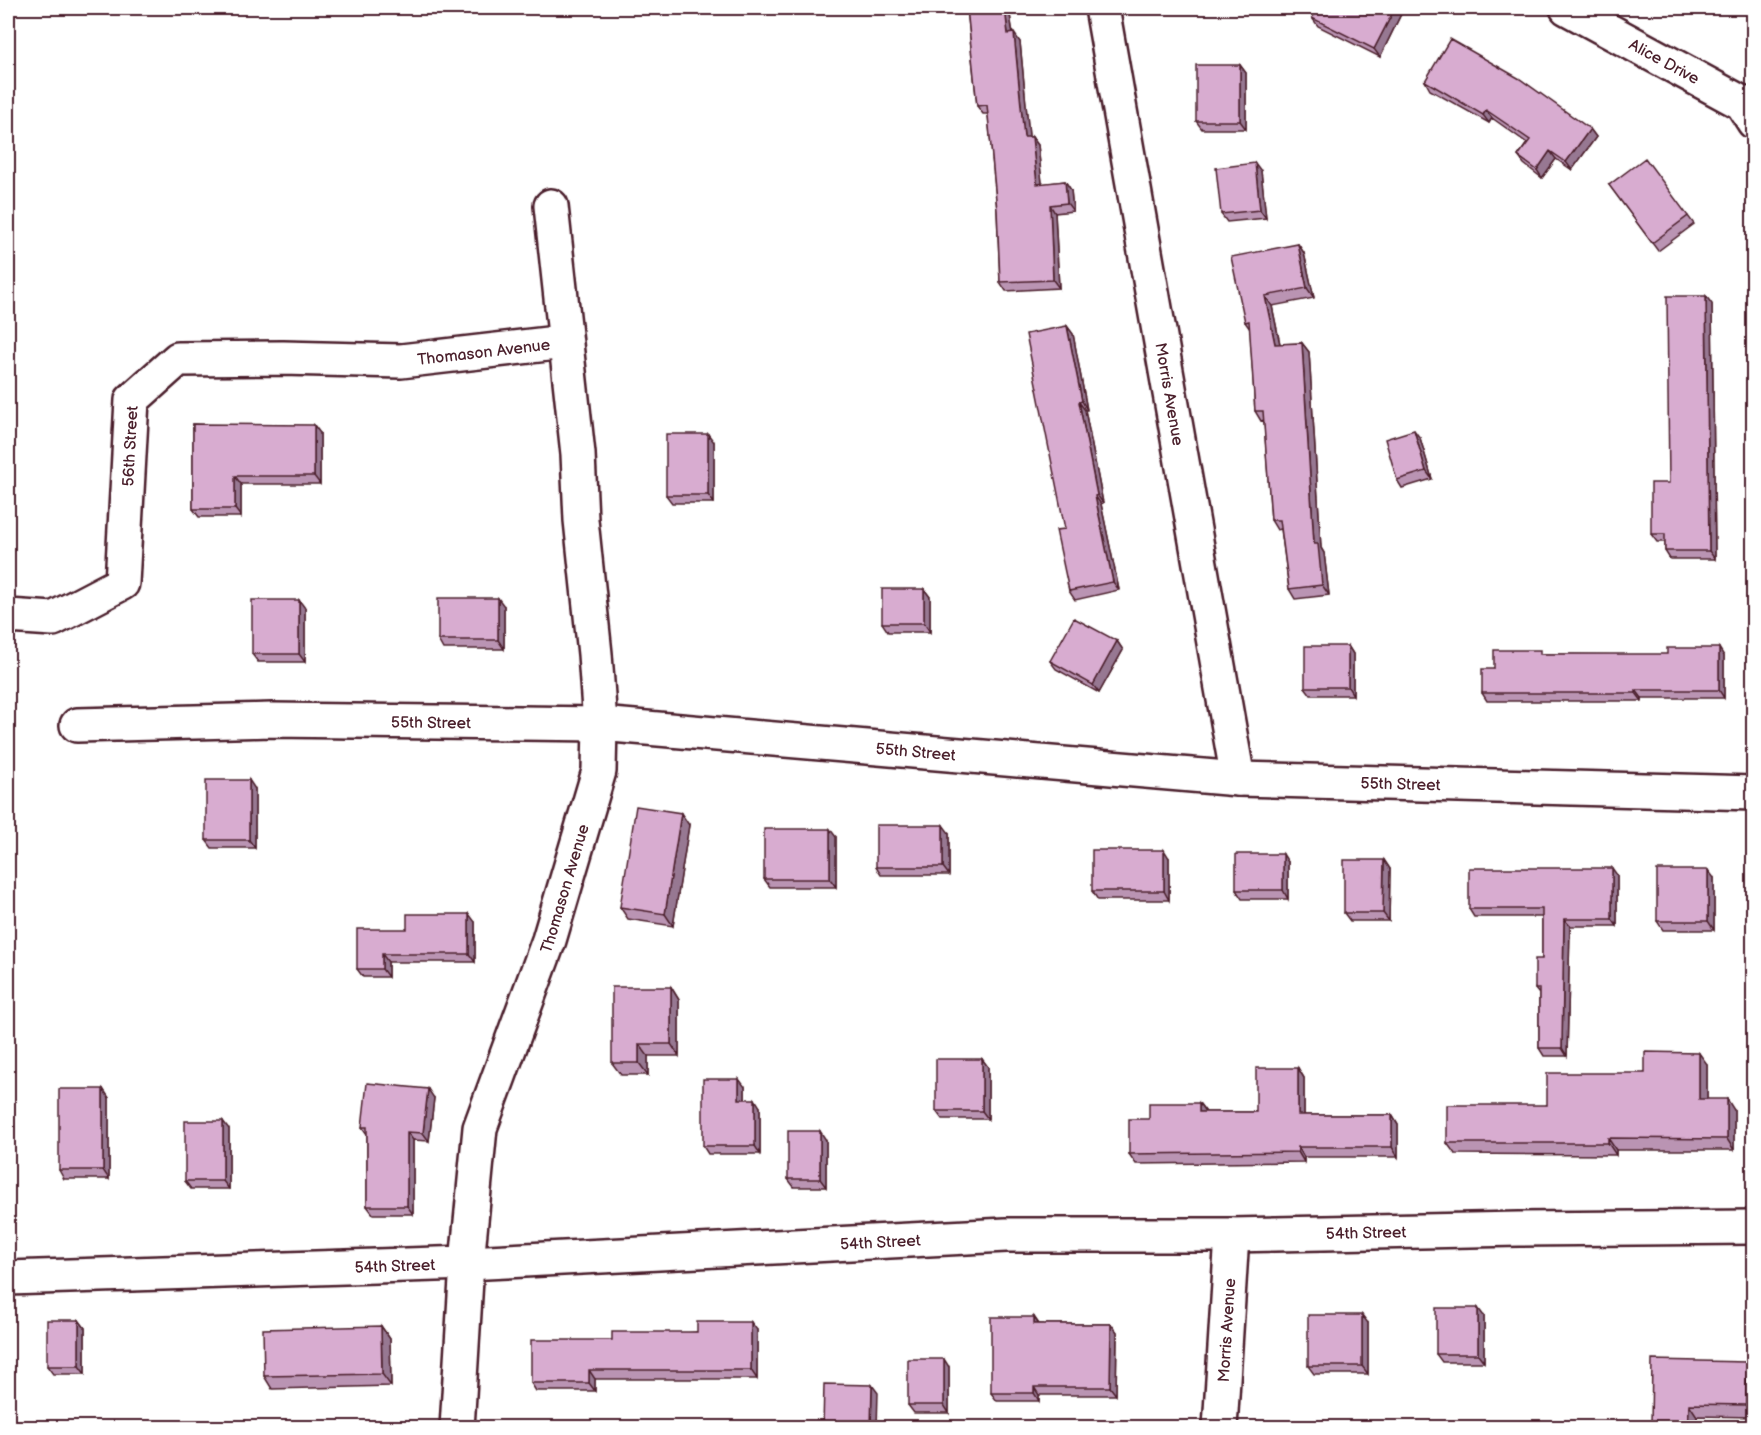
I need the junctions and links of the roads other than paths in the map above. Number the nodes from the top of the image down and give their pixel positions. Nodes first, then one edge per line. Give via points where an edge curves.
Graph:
1 (1102, 8) edge
2 (1567, 8) edge
3 (1754, 122) edge
4 (550, 206) dead end
5 (565, 342) junction
6 (401, 361) joint
7 (8, 616) edge
8 (600, 724) junction
9 (77, 725) dead end
10 (1238, 779) junction
11 (1754, 793) edge
12 (1754, 1227) edge
13 (1232, 1235) junction
14 (467, 1263) junction
15 (8, 1278) edge
16 (457, 1428) edge
17 (1220, 1428) edge

1 - 10 street, Morris Avenue
2 - 3 street, Alice Drive via 1742,104
4 - 5 street, Thomason Avenue
5 - 6 street, Thomason Avenue
5 - 8 street, Thomason Avenue
6 - 7 street, 56th Street via 178,359 132,400 122,583 53,619
8 - 9 street, 55th Street via 272,720
8 - 10 street, 55th Street
8 - 14 street, Thomason Avenue via 598,771 549,940 480,1128
10 - 11 street, 55th Street
12 - 13 street, 54th Street
13 - 14 street, 54th Street via 1006,1235
13 - 17 street, Morris Avenue
14 - 15 street, 54th Street
14 - 16 street, Thomason Avenue

